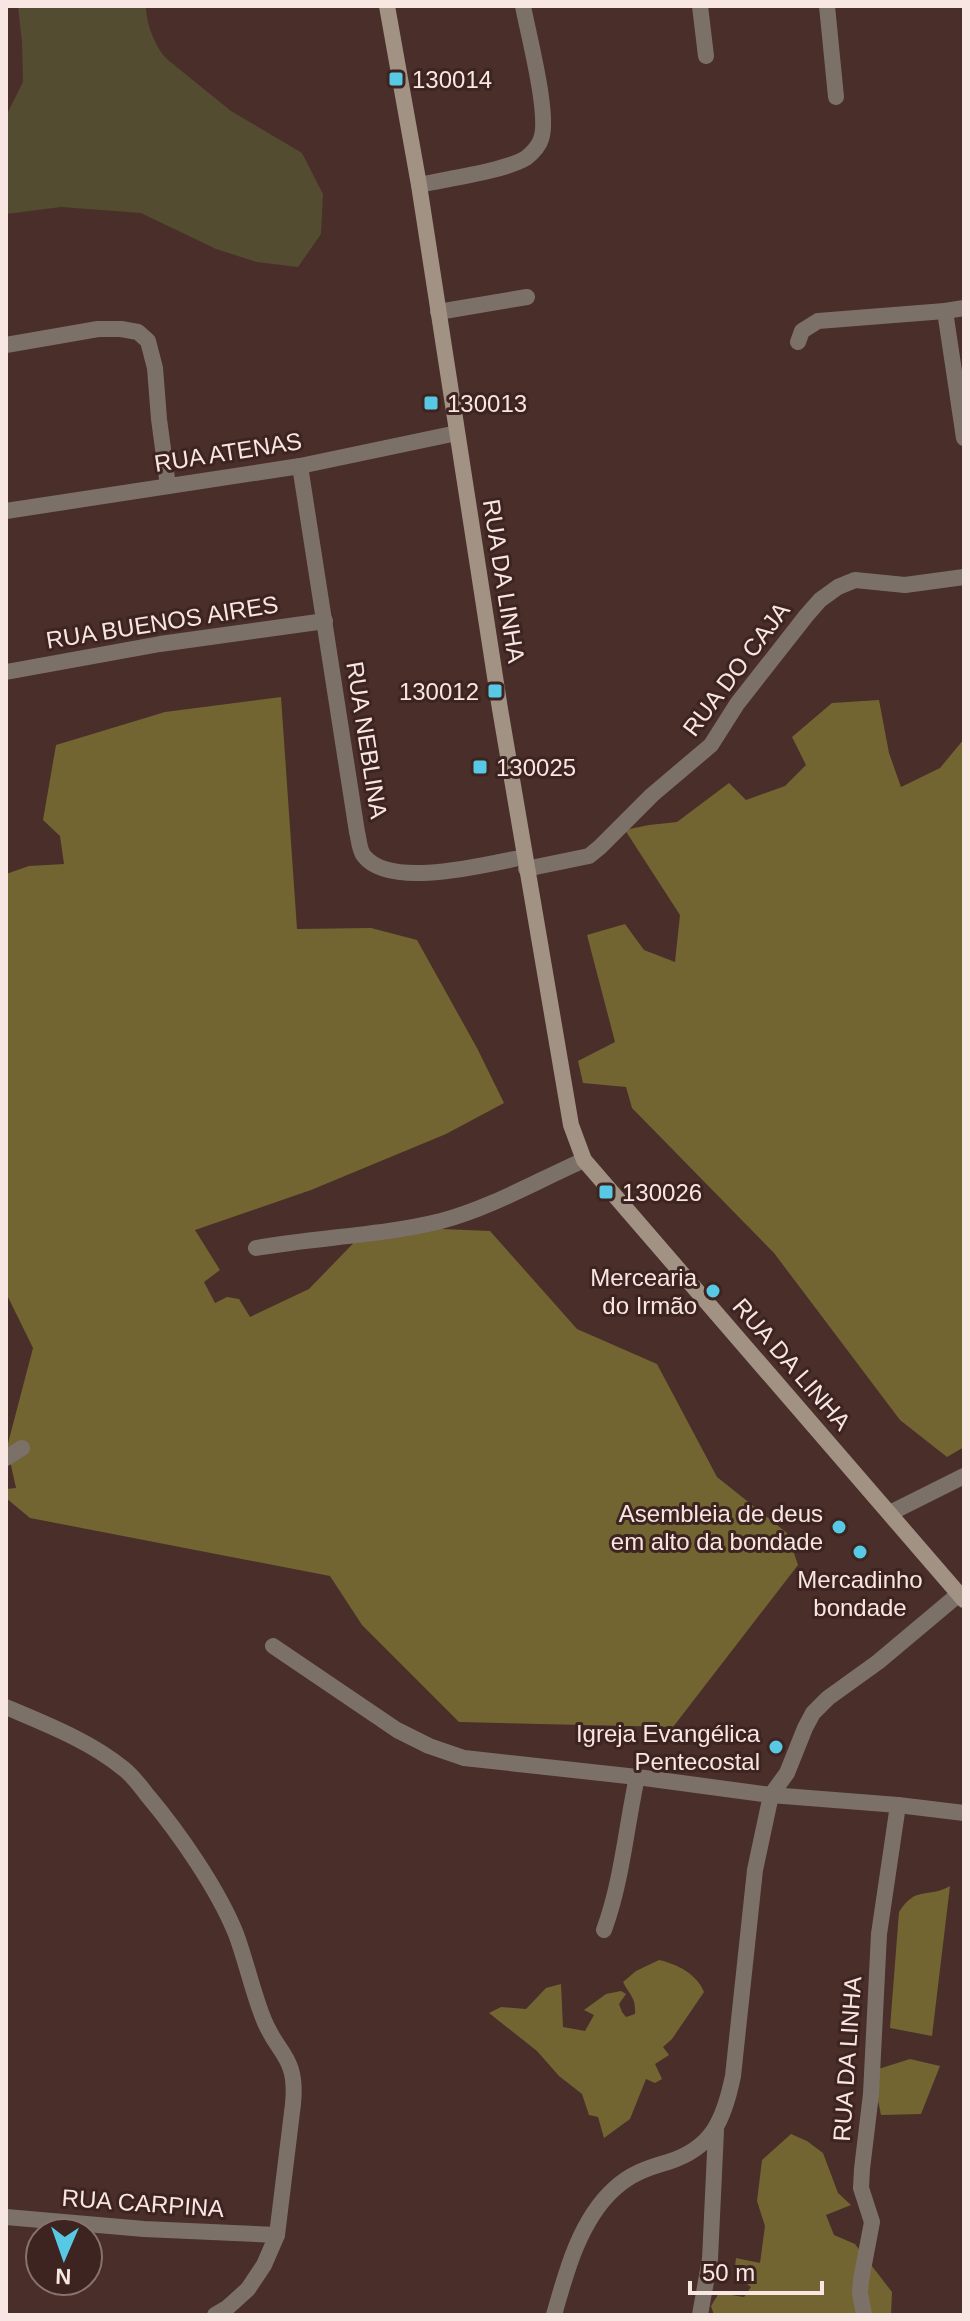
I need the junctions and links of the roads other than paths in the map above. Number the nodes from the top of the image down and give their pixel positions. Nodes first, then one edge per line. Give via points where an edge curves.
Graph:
1 (387, 6) edge
2 (523, 6) edge
3 (700, 6) edge
4 (827, 6) edge
5 (706, 56) dead end
6 (836, 97) dead end
7 (419, 185) junction
8 (527, 297) dead end
9 (964, 308) edge
10 (945, 311) junction
11 (438, 312) junction
12 (798, 342) dead end
13 (6, 345) edge
14 (457, 433) junction
15 (964, 438) edge
16 (300, 466) junction
17 (168, 486) junction
18 (6, 511) edge
19 (964, 577) edge
20 (325, 621) junction
21 (6, 672) edge
22 (525, 863) junction
23 (584, 1160) junction
24 (256, 1248) dead end
25 (22, 1448) dead end
26 (6, 1458) edge
27 (964, 1476) edge
28 (890, 1513) junction
29 (962, 1597) edge
30 (273, 1646) dead end
31 (6, 1707) edge
32 (637, 1777) junction
33 (771, 1795) junction
34 (898, 1805) junction
35 (964, 1813) edge
36 (604, 1930) dead end
37 (716, 2131) junction
38 (6, 2217) edge
39 (277, 2235) junction
40 (215, 2315) edge
41 (554, 2315) edge
42 (700, 2315) edge
43 (864, 2315) edge

1 - 7 street, RUA DA LINHA
2 - 7 street via 540,90 541,140 525,159 507,166
3 - 5 street
4 - 6 street
7 - 11 street, RUA DA LINHA
8 - 11 street
9 - 10 street
10 - 12 street via 818,321 802,331
10 - 15 street
11 - 14 street, RUA DA LINHA
13 - 17 street via 98,329 138,332 148,341 155,368
14 - 16 street, RUA ATENAS
14 - 22 street, RUA DA LINHA
16 - 17 street, RUA ATENAS
16 - 20 street, RUA NEBLINA
17 - 18 street, RUA ATENAS
19 - 22 street, RUA DO CAJA via 905,585 855,580 838,587 806,616 711,745 600,847 589,856
20 - 21 street, RUA BUENOS AIRES
20 - 22 street, RUA NEBLINA via 362,854 375,865 401,873
22 - 23 street, RUA DA LINHA via 564,1098
23 - 24 street via 437,1222
23 - 28 street, RUA DA LINHA
25 - 26 street
27 - 28 street
28 - 29 street, RUA DA LINHA
29 - 33 street via 813,1713 787,1773
30 - 32 street via 429,1746 464,1758
31 - 39 street via 93,1748 126,1770 179,1835 222,1907 266,2028 293,2069
32 - 33 street
32 - 36 street via 619,1885
33 - 34 street
33 - 37 street via 755,1870 733,2076
34 - 35 street
34 - 43 street, RUA DA LINHA via 879,1934 862,2169 861,2188 872,2222 861,2280
37 - 41 street via 689,2154 648,2166 612,2190 577,2247
37 - 42 street via 710,2259
38 - 39 street, RUA CARPINA
39 - 40 street via 248,2289

